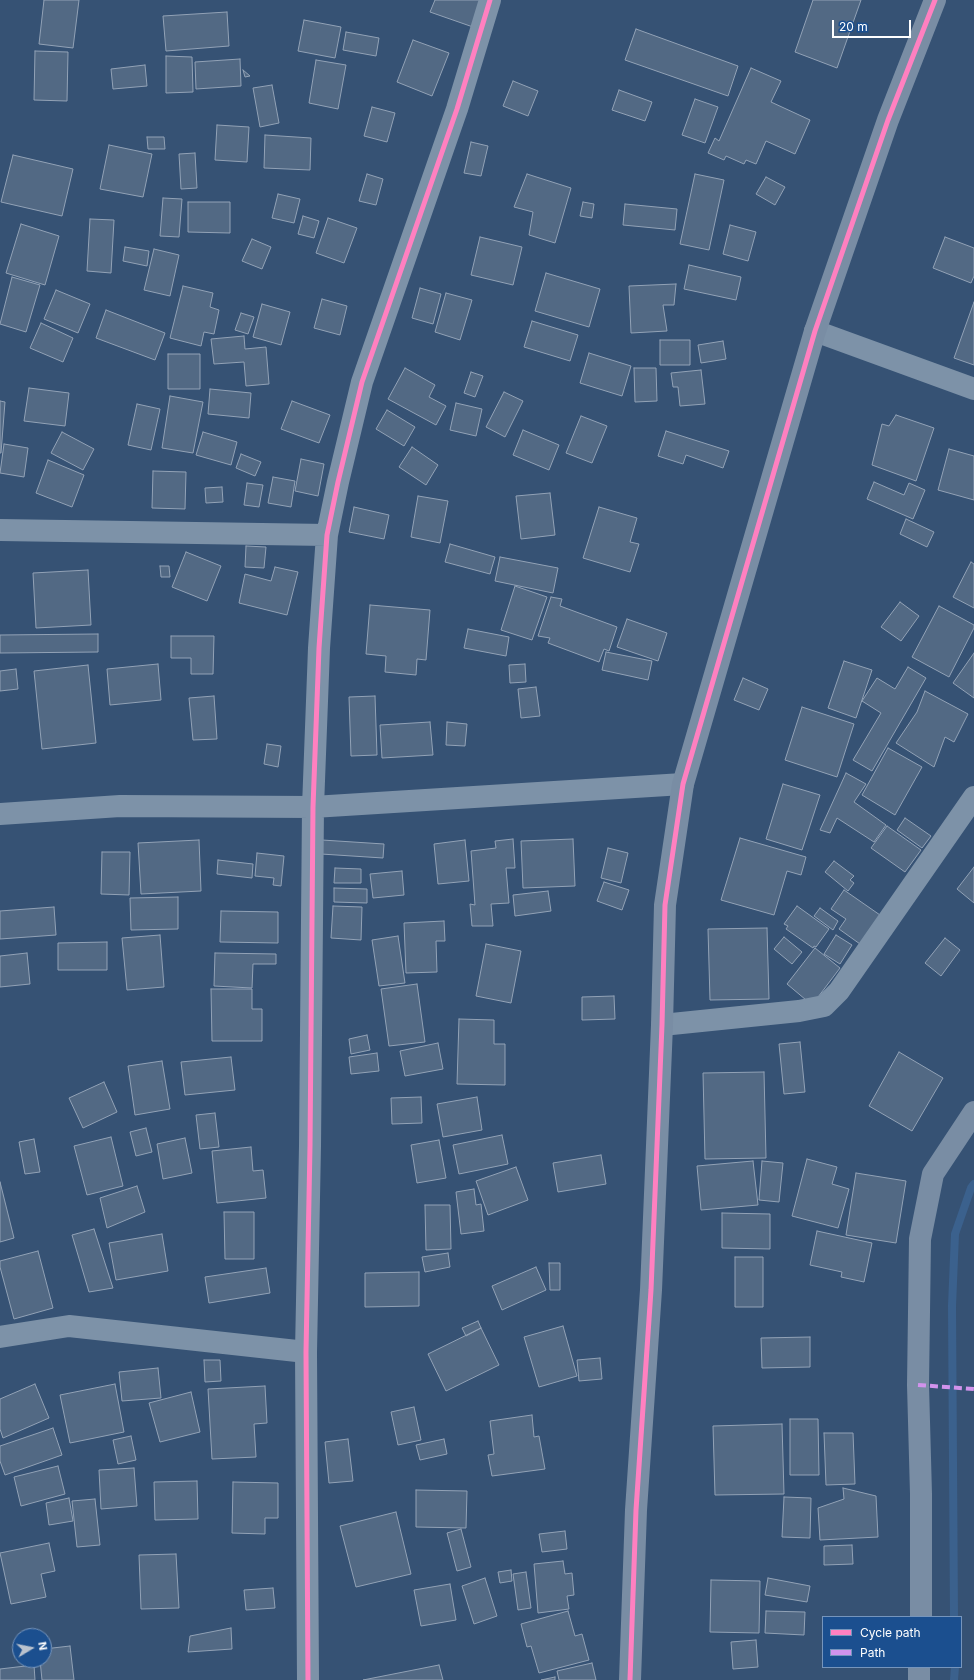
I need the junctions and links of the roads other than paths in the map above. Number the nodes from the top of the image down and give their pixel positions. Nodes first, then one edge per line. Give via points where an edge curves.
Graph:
1 (490, 0) edge
2 (934, 0) edge
3 (815, 331) junction
4 (974, 389) edge
5 (0, 530) edge
6 (327, 535) junction
7 (683, 784) junction
8 (974, 797) edge
9 (313, 807) junction
10 (0, 814) edge
11 (662, 1025) junction
12 (974, 1112) edge
13 (0, 1337) edge
14 (306, 1352) junction
15 (920, 1616) edge
16 (919, 1668) edge
17 (308, 1680) edge
18 (630, 1680) edge
19 (919, 1680) edge

1 - 6 street via 458,109 362,382
2 - 3 street via 888,120
3 - 4 street
3 - 7 street
5 - 6 street
6 - 9 street via 319,648
7 - 9 street
7 - 11 street via 665,905
8 - 11 street via 839,991 824,1006 799,1012
9 - 10 street via 120,806
9 - 14 street
11 - 18 street via 651,1290 636,1510
12 - 15 street via 933,1174 920,1239 918,1385 921,1494
13 - 14 street via 69,1326
14 - 17 street
16 - 19 street

